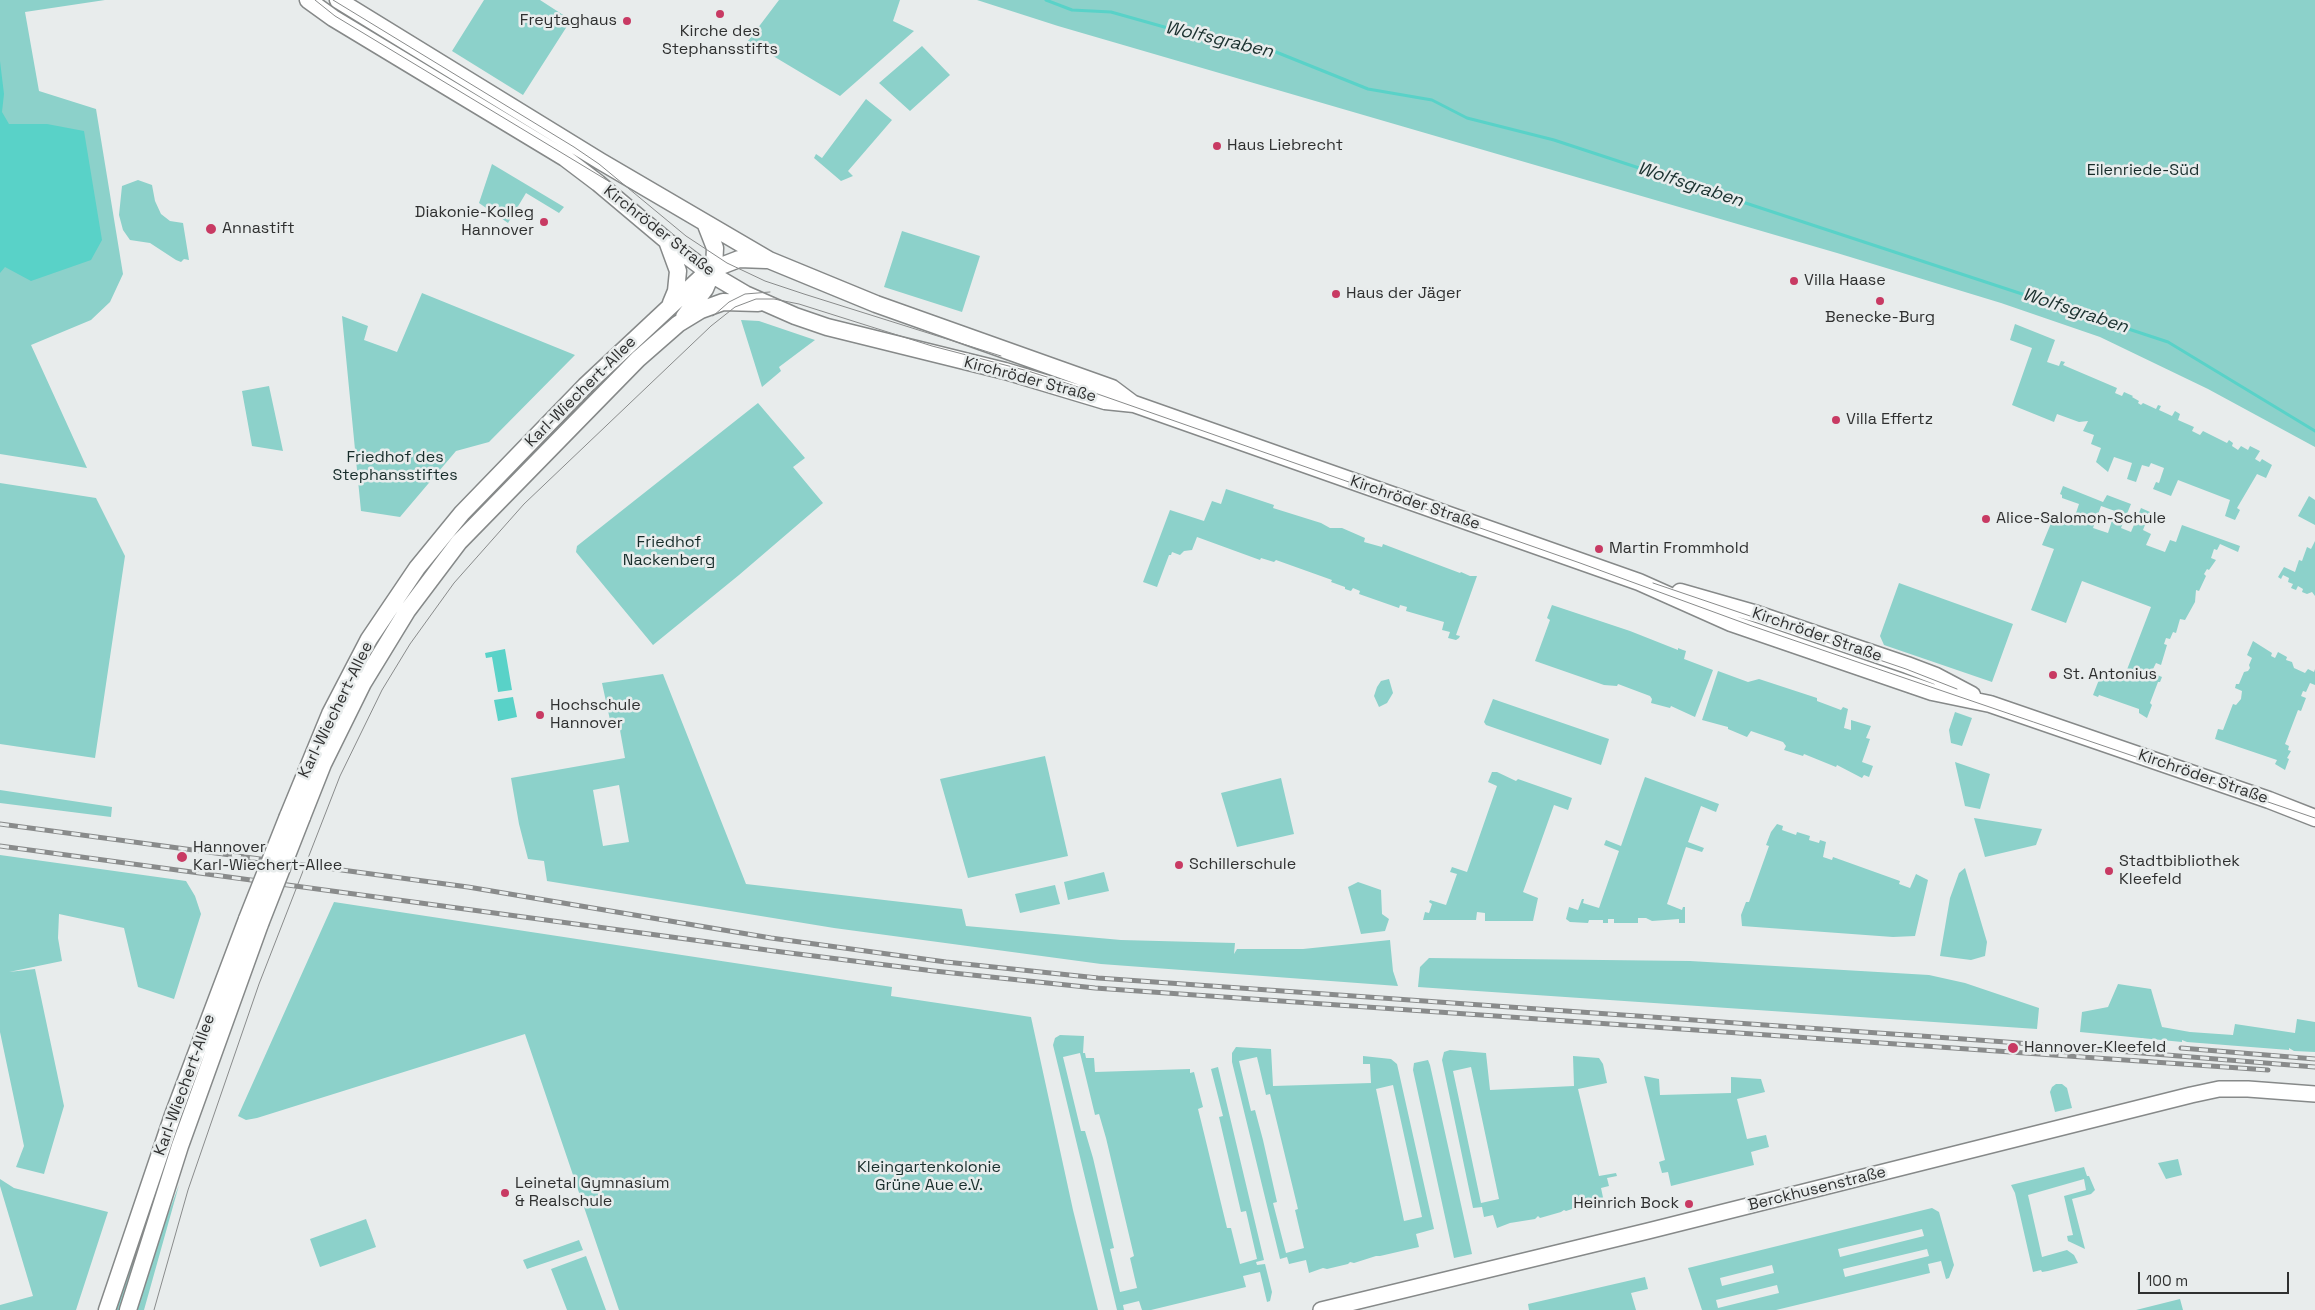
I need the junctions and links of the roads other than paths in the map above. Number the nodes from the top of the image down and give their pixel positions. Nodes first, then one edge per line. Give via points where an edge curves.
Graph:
1 (308, 0) edge
2 (338, 0) edge
3 (706, 224) junction
4 (667, 241) junction
5 (768, 260) junction
6 (711, 271) junction
7 (671, 304) junction
8 (766, 304) junction
9 (678, 324) junction
10 (986, 344) junction
11 (976, 364) junction
12 (1134, 404) junction
13 (2311, 814) edge
14 (295, 816) junction
15 (254, 921) junction
16 (2315, 1094) edge
17 (107, 1310) edge
18 (128, 1310) edge
19 (1322, 1310) edge

1 - 4 main road, Kirchröder Straße via 565,158
2 - 3 main road, Kirchröder Straße
3 - 5 main road, Kirchröder Straße
3 - 6 main road via 715,248
4 - 6 main road, Kirchröder Straße
4 - 7 main road via 678,271
5 - 6 main road, Karl-Wiechert-Allee via 739,259
5 - 10 main road, Kirchröder Straße via 818,282
6 - 7 main road, Karl-Wiechert-Allee
6 - 8 main road, Kirchröder Straße
6 - 9 main road via 700,296
7 - 14 main road, Karl-Wiechert-Allee via 585,386 479,495 392,602 348,676 310,759
8 - 9 main road, Karl-Wiechert-Allee via 723,302
8 - 11 main road, Kirchröder Straße via 815,324
9 - 14 main road, Karl-Wiechert-Allee via 638,359 459,542 407,611 363,683
10 - 11 main road via 988,356
10 - 12 main road, Kirchröder Straße via 1112,388
11 - 12 main road, Kirchröder Straße via 1105,401
12 - 13 main road, Kirchröder Straße via 1639,582 1737,608 1899,662 1936,676 1990,704
14 - 15 main road, Karl-Wiechert-Allee, bridge
15 - 17 main road, Karl-Wiechert-Allee via 174,1115
15 - 18 main road, Karl-Wiechert-Allee
16 - 19 street, Berckhusenstraße via 2248,1089 2191,1095

